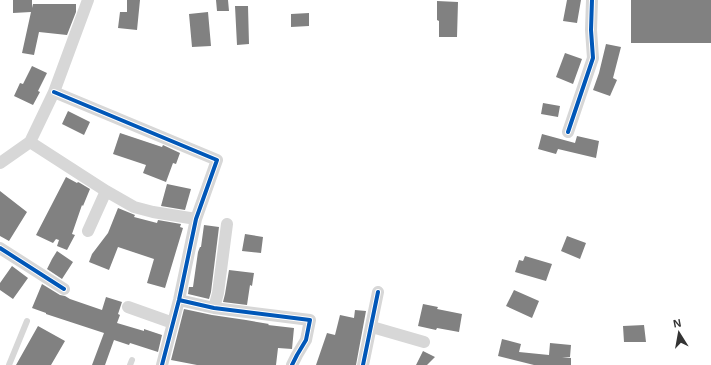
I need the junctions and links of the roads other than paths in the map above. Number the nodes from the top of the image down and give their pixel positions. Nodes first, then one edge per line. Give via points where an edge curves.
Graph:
1 (88, 0) edge
2 (592, 0) edge
3 (54, 92) junction
4 (568, 132) dead end
5 (30, 142) junction
6 (0, 163) edge
7 (106, 191) junction
8 (196, 219) junction
9 (227, 224) dead end
10 (88, 231) dead end
11 (0, 248) edge
12 (64, 290) dead end
13 (378, 292) dead end
14 (179, 300) junction
15 (128, 308) dead end
16 (214, 308) junction
17 (27, 321) dead end
18 (173, 323) junction
19 (372, 327) junction
20 (424, 342) dead end
21 (9, 365) edge
22 (162, 365) edge
23 (292, 365) edge
24 (363, 365) edge

1 - 3 street
2 - 4 street via 593,58
3 - 5 street
3 - 8 street via 218,160
5 - 6 street
5 - 7 street
7 - 8 street via 134,207
7 - 10 street
8 - 14 street
9 - 16 street
11 - 12 street
13 - 19 street
14 - 16 street
14 - 18 street
15 - 18 street
16 - 23 street via 310,320 306,340
17 - 21 lane
18 - 22 street
19 - 20 street
19 - 24 street

